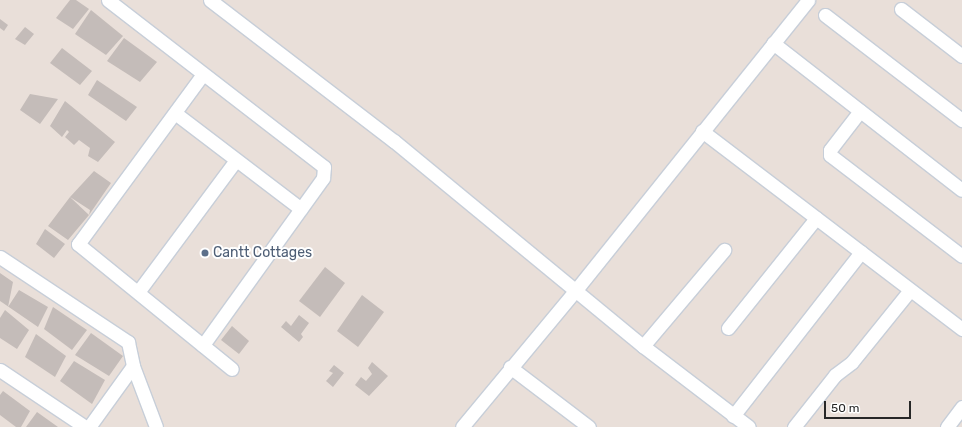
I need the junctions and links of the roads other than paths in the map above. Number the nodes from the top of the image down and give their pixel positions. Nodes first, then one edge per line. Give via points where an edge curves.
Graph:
1 (108, 0) edge
2 (210, 0) edge
3 (808, 0) edge
4 (901, 9) dead end
5 (824, 15) dead end
6 (772, 44) junction
7 (962, 56) edge
8 (203, 74) junction
9 (860, 111) junction
10 (175, 113) junction
11 (962, 120) edge
12 (702, 131) junction
13 (236, 160) junction
14 (960, 184) edge
15 (301, 209) junction
16 (816, 218) junction
17 (724, 250) dead end
18 (861, 252) junction
19 (962, 256) edge
20 (0, 257) edge
21 (910, 290) junction
22 (575, 291) junction
23 (138, 292) junction
24 (728, 328) dead end
25 (962, 330) edge
26 (203, 345) junction
27 (643, 346) junction
28 (133, 366) junction
29 (510, 367) junction
30 (232, 369) dead end
31 (0, 370) edge
32 (962, 408) edge
33 (733, 416) junction
34 (85, 427) edge
35 (89, 427) edge
36 (156, 427) edge
37 (462, 427) edge
38 (589, 427) edge
39 (749, 427) edge
40 (794, 427) edge
41 (947, 427) edge

1 - 8 street
2 - 22 street via 394,141
3 - 6 street
4 - 7 street
5 - 11 street
6 - 9 street
6 - 12 street
8 - 10 street
8 - 15 street via 324,167 323,178
9 - 14 street
9 - 19 street via 830,150 830,155
10 - 13 street
10 - 23 street via 78,244
12 - 16 street
12 - 22 street
13 - 15 street
13 - 23 street
15 - 26 street
16 - 18 street
16 - 24 street
17 - 27 street
18 - 21 street
18 - 33 street
20 - 28 street via 128,342
21 - 25 street
21 - 40 street via 852,362 835,375
22 - 27 street
22 - 29 street
23 - 26 street
26 - 30 street
27 - 33 street
28 - 35 street
28 - 36 street
29 - 37 street
29 - 38 street
31 - 34 street
32 - 41 street
33 - 39 street

